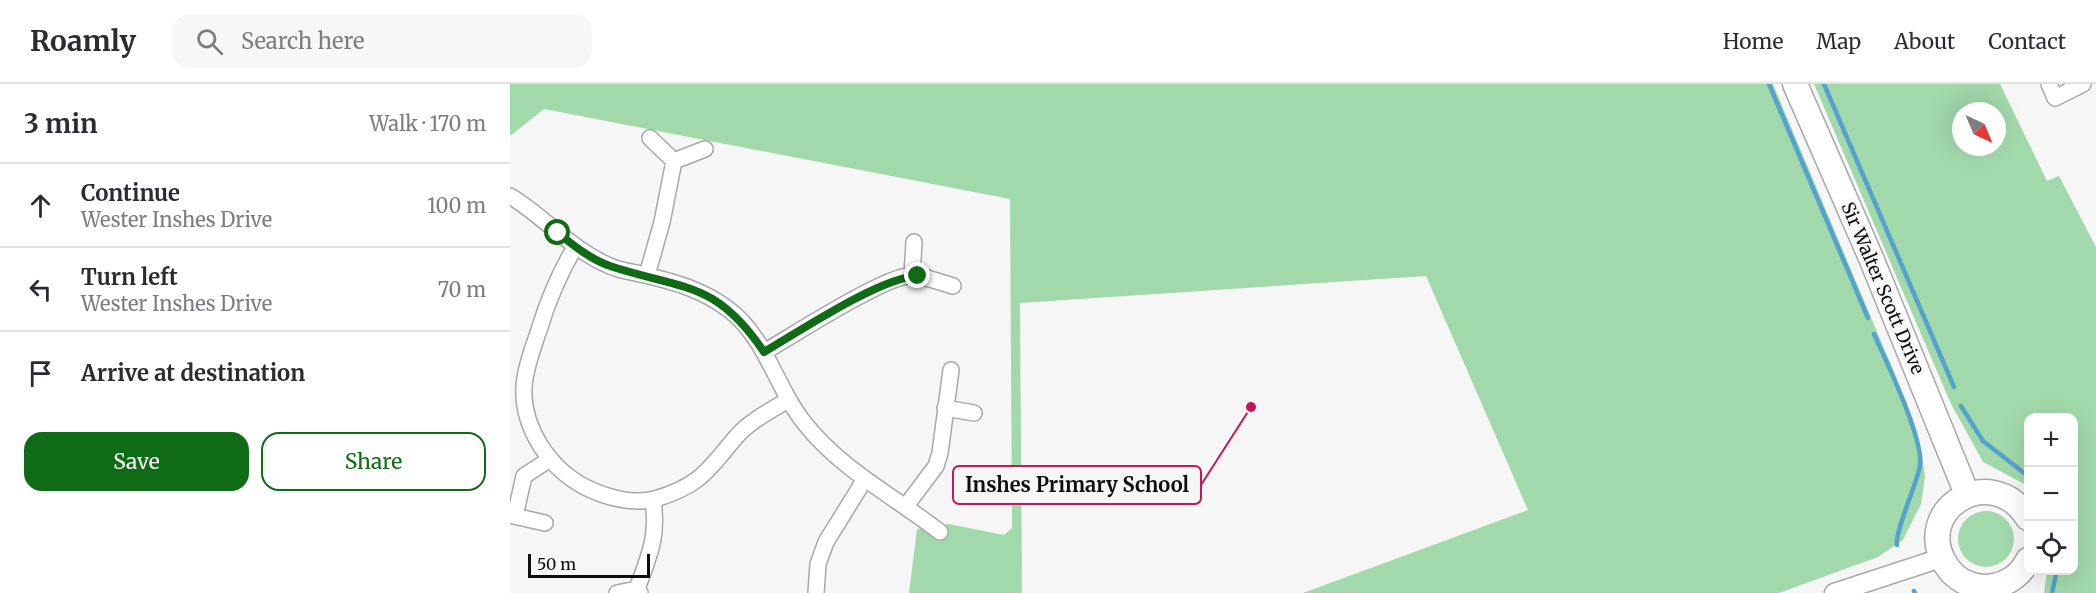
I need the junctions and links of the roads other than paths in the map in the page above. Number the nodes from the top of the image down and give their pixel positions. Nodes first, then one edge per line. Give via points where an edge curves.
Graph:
1 (1795, 84) edge
2 (2049, 84) edge
3 (2083, 84) edge
4 (650, 138) dead end
5 (705, 149) dead end
6 (674, 160) junction
7 (510, 196) edge
8 (914, 242) dead end
9 (576, 247) junction
10 (647, 275) junction
11 (912, 276) junction
12 (953, 286) dead end
13 (764, 352) junction
14 (951, 370) dead end
15 (788, 400) junction
16 (945, 408) junction
17 (974, 413) dead end
18 (550, 459) junction
19 (865, 479) junction
20 (1967, 494) junction
21 (653, 500) junction
22 (906, 506) junction
23 (2024, 512) edge
24 (513, 515) edge
25 (545, 523) dead end
26 (940, 532) dead end
27 (1941, 558) junction
28 (2024, 566) edge
29 (2008, 588) edge
30 (639, 591) edge
31 (617, 593) edge
32 (816, 593) edge
33 (1833, 593) edge

1 - 20 main road, Sir Walter Scott Drive
2 - 3 street via 2055,98
4 - 6 street
5 - 6 street
6 - 10 street
7 - 9 street
8 - 11 street
9 - 10 street via 611,267
9 - 18 street via 552,289 528,362 524,387 526,411 537,440
10 - 13 street via 689,287 716,301 748,328
11 - 12 street
11 - 13 street via 878,287
13 - 15 street
14 - 16 street
15 - 19 street via 820,442
15 - 21 street via 752,423 702,477
16 - 17 street
16 - 22 street via 936,466
18 - 21 street via 573,481 594,491 620,499
18 - 24 street via 524,476
19 - 22 street
19 - 32 street via 826,542 818,564
20 - 23 main road via 1996,492 2010,498
20 - 27 main road via 1954,502 1941,521 1937,543
21 - 30 street via 655,536
22 - 26 street
24 - 25 street
27 - 29 main road via 1949,571 1969,584
27 - 33 street
28 - 29 main road
30 - 31 street

